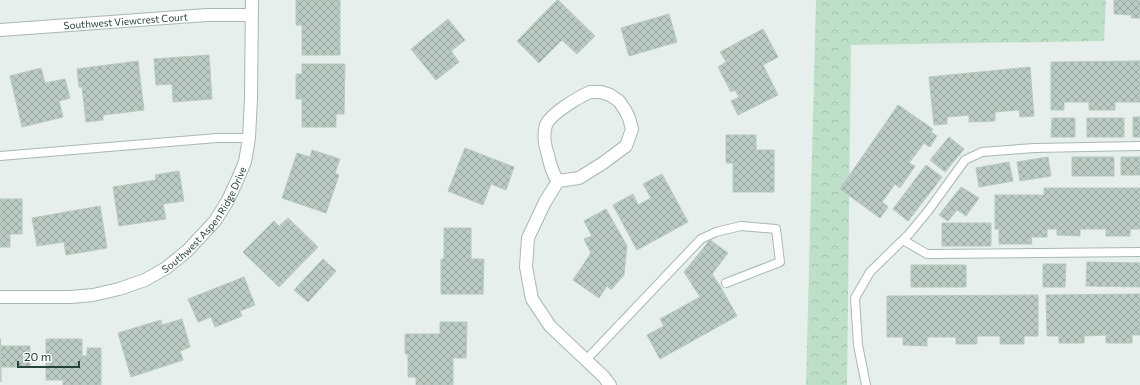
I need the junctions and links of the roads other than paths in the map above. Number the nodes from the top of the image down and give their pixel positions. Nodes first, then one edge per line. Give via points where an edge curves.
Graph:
1 (252, 0) edge
2 (251, 15) junction
3 (0, 30) edge
4 (249, 138) junction
5 (1140, 146) edge
6 (0, 156) edge
7 (558, 181) junction
8 (903, 240) junction
9 (1140, 252) edge
10 (726, 283) dead end
11 (0, 297) edge
12 (586, 360) junction
13 (610, 385) edge
14 (866, 385) edge

1 - 2 street, Southwest Aspen Ridge Drive
2 - 3 street, Southwest Viewcrest Court via 207,15
2 - 4 street, Southwest Aspen Ridge Drive
4 - 6 lane via 217,138
4 - 11 street, Southwest Aspen Ridge Drive via 245,162 227,202 215,221 187,251 166,268 146,280 93,295
5 - 8 lane via 1034,148 982,152 965,160
7 - 7 street via 579,178 626,146 632,129 619,101 601,92 590,92 567,105 547,124 544,135 547,152 553,174
7 - 12 street via 528,238 526,267 532,299 550,326
8 - 9 lane via 927,254
8 - 14 lane via 870,272 855,298 858,345
10 - 12 lane via 780,262 776,228 741,226 716,232 701,239
12 - 13 street

